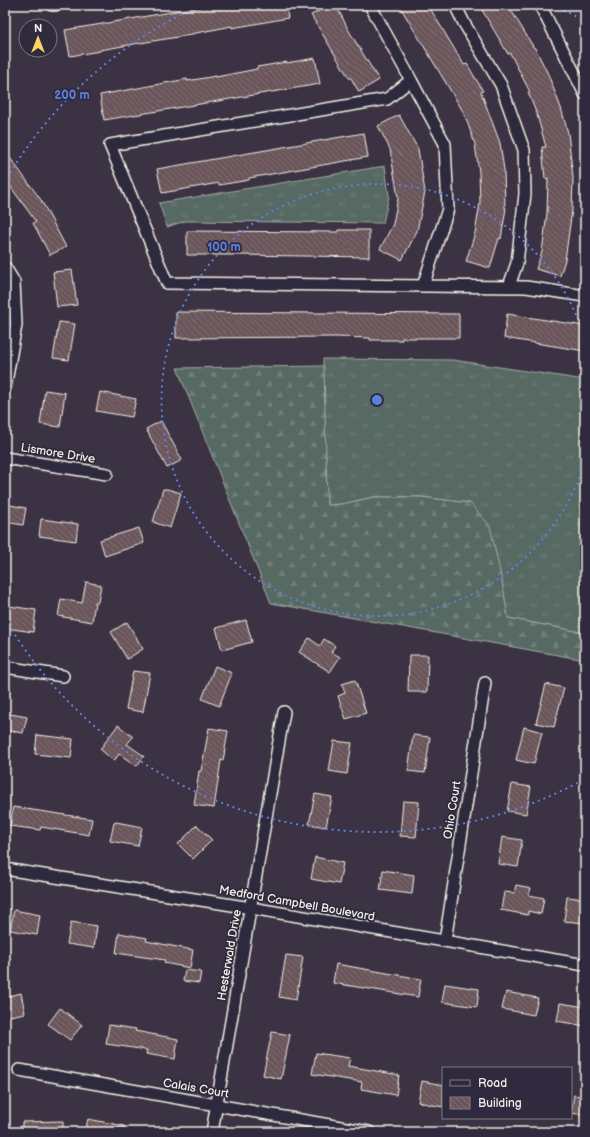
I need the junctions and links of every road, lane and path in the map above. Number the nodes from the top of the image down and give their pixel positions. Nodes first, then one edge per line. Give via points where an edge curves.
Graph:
1 (370, 5) edge
2 (454, 5) edge
3 (540, 5) edge
4 (411, 80) junction
5 (585, 94) edge
6 (5, 267) edge
7 (423, 286) junction
8 (509, 286) junction
9 (585, 296) edge
10 (5, 388) edge
11 (5, 458) edge
12 (107, 474) dead end
13 (5, 667) edge
14 (63, 676) dead end
15 (485, 683) dead end
16 (284, 712) dead end
17 (5, 869) edge
18 (251, 908) junction
19 (444, 941) junction
20 (585, 965) edge
21 (19, 1070) dead end
22 (216, 1105) junction
23 (212, 1132) edge
24 (369, 1132) edge

1 - 4 street
2 - 8 street via 501,85 524,150 525,194 517,263
3 - 5 street
4 - 7 street via 445,144 446,151 448,209
4 - 7 street via 387,99 110,145 167,283
6 - 10 street via 14,282 16,325
7 - 8 street
8 - 9 street
11 - 12 street, Lismore Drive
13 - 14 street
15 - 19 street, Ohio Court
16 - 18 street, Hesterwald Drive
17 - 18 street, Medford Campbell Boulevard
18 - 19 street, Medford Campbell Boulevard
18 - 22 street, Hesterwald Drive
19 - 20 street, Medford Campbell Boulevard
21 - 22 street, Calais Court
22 - 23 street, Hesterwald Drive
22 - 24 street, Calais Court

